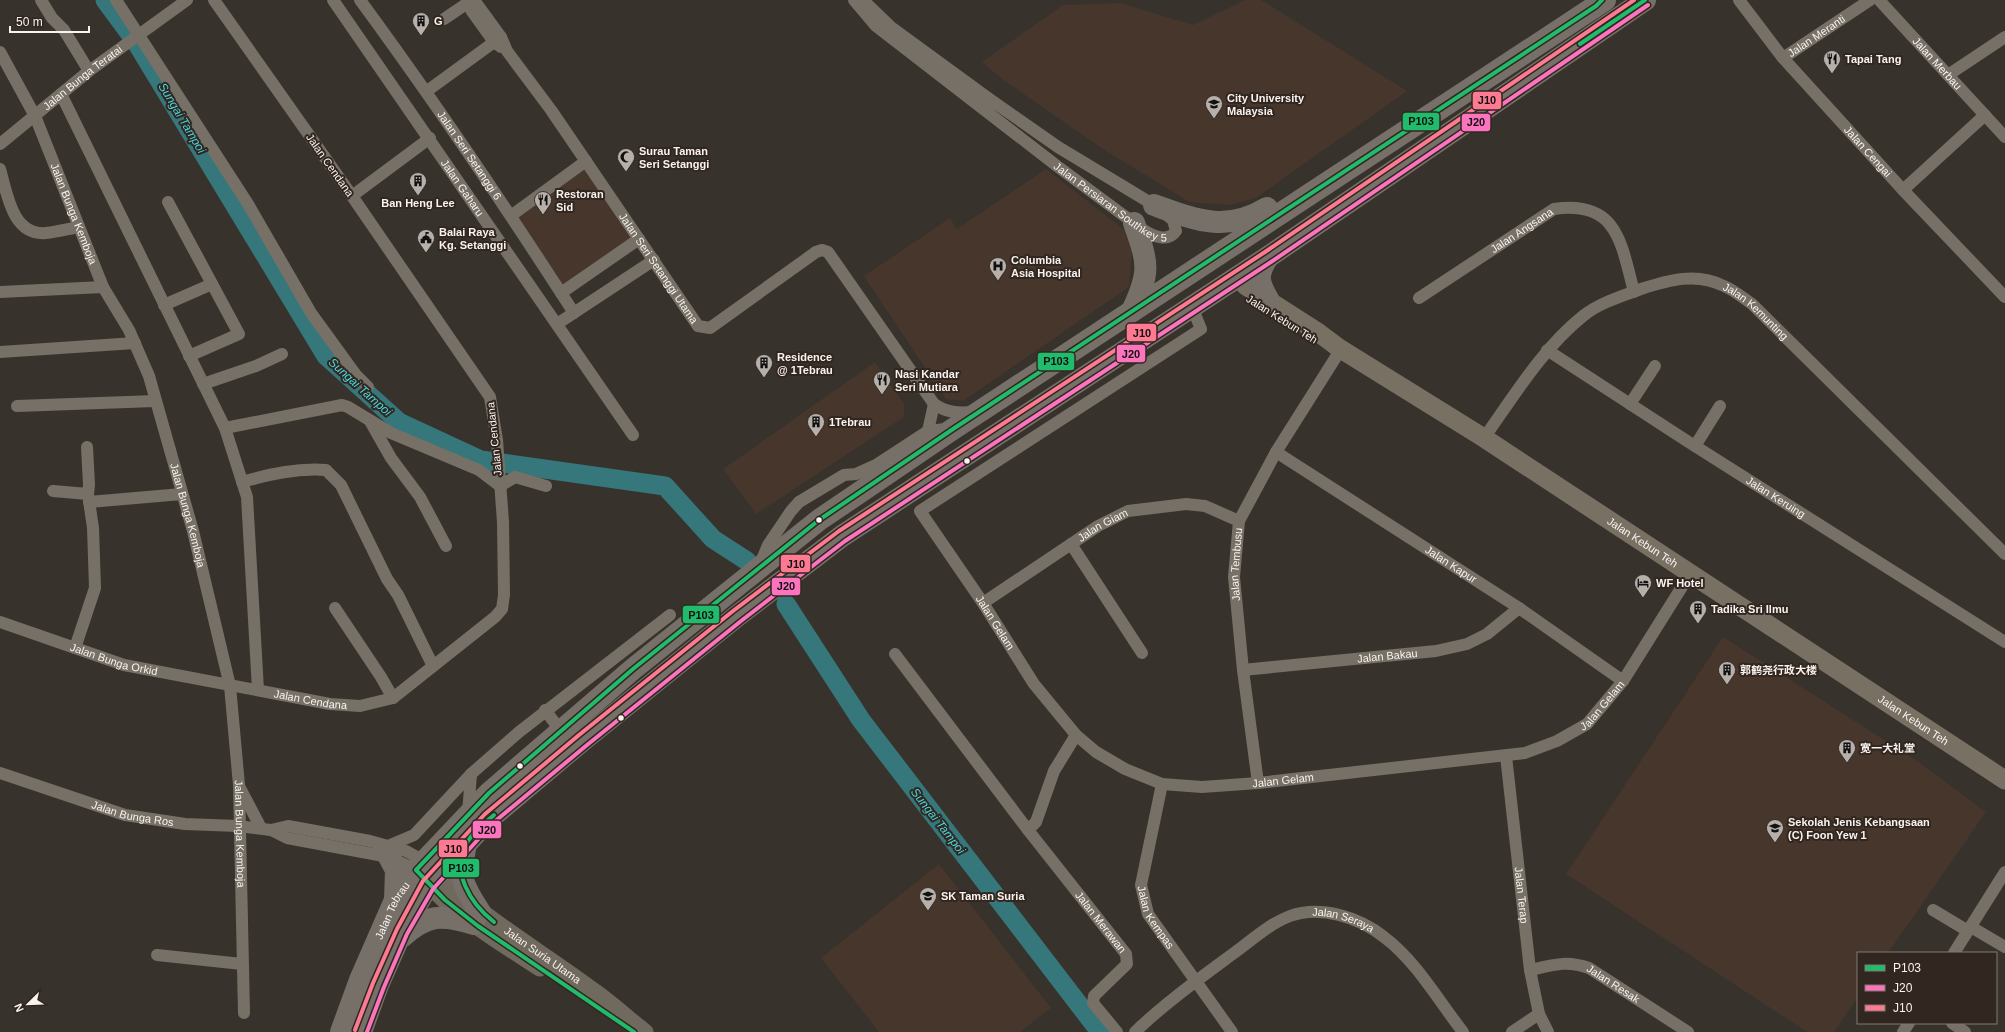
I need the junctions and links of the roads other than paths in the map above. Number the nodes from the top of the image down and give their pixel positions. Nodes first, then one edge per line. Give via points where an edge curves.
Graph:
1 (41, 0) edge
2 (116, 0) edge
3 (187, 0) edge
4 (214, 0) edge
5 (333, 0) edge
6 (360, 0) edge
7 (854, 0) edge
8 (863, 0) edge
9 (1645, 0) edge
10 (1739, 0) edge
11 (1870, 0) edge
12 (1879, 0) edge
13 (471, 1) edge
14 (1601, 2) edge
15 (444, 19) dead end
16 (139, 35) junction
17 (2005, 37) edge
18 (497, 39) junction
19 (0, 52) edge
20 (1782, 58) junction
21 (3, 66) edge
22 (89, 71) junction
23 (1948, 75) junction
24 (426, 91) junction
25 (60, 94) junction
26 (1985, 115) junction
27 (35, 116) junction
28 (2000, 127) edge
29 (1411, 128) junction
30 (2005, 137) edge
31 (430, 138) junction
32 (0, 144) edge
33 (586, 161) junction
34 (0, 169) edge
35 (1903, 190) junction
36 (352, 196) junction
37 (168, 202) dead end
38 (1154, 205) junction
39 (512, 215) junction
40 (1134, 223) junction
41 (79, 227) junction
42 (1245, 236) junction
43 (639, 239) junction
44 (1268, 257) junction
45 (654, 260) junction
46 (1234, 280) junction
47 (212, 284) junction
48 (103, 287) junction
49 (0, 292) edge
50 (1634, 292) junction
51 (561, 293) junction
52 (2005, 297) edge
53 (1419, 298) dead end
54 (1269, 301) junction
55 (1199, 302) junction
56 (164, 305) junction
57 (1132, 311) junction
58 (574, 313) junction
59 (558, 324) junction
60 (135, 343) junction
61 (1340, 348) junction
62 (1547, 350) junction
63 (0, 352) edge
64 (282, 354) dead end
65 (1066, 355) junction
66 (189, 356) junction
67 (1655, 366) dead end
68 (203, 384) junction
69 (368, 387) dead end
70 (155, 401) junction
71 (934, 404) junction
72 (1630, 404) junction
73 (17, 406) dead end
74 (1720, 406) dead end
75 (983, 411) junction
76 (369, 420) junction
77 (225, 428) junction
78 (953, 429) junction
79 (928, 431) junction
80 (633, 435) dead end
81 (1484, 438) junction
82 (1695, 446) junction
83 (87, 447) dead end
84 (1276, 452) junction
85 (242, 482) junction
86 (499, 482) junction
87 (546, 486) dead end
88 (53, 491) dead end
89 (182, 494) junction
90 (88, 498) junction
91 (1239, 521) junction
92 (1071, 544) junction
93 (446, 546) dead end
94 (2005, 554) edge
95 (758, 568) junction
96 (1690, 574) junction
97 (983, 603) junction
98 (334, 608) dead end
99 (1519, 608) junction
100 (670, 614) dead end
101 (0, 622) edge
102 (2005, 642) edge
103 (75, 648) junction
104 (1142, 653) dead end
105 (895, 654) dead end
106 (626, 661) junction
107 (433, 666) junction
108 (1243, 670) junction
109 (1623, 681) junction
110 (230, 686) junction
111 (258, 690) junction
112 (393, 698) junction
113 (545, 710) junction
114 (561, 731) junction
115 (1076, 735) junction
116 (1506, 756) junction
117 (0, 773) edge
118 (471, 774) junction
119 (2005, 780) edge
120 (1258, 782) junction
121 (1162, 784) junction
122 (239, 785) junction
123 (468, 814) junction
124 (238, 826) junction
125 (266, 829) junction
126 (1028, 830) junction
127 (466, 844) junction
128 (389, 851) junction
129 (427, 872) junction
130 (2005, 872) edge
131 (395, 900) junction
132 (1933, 910) dead end
133 (477, 918) junction
134 (1970, 929) junction
135 (397, 942) junction
136 (2005, 947) edge
137 (1955, 952) edge
138 (157, 955) dead end
139 (242, 964) junction
140 (1530, 970) junction
141 (1196, 981) junction
142 (244, 1013) dead end
143 (1539, 1014) junction
144 (1953, 1024) edge
145 (341, 1032) edge
146 (362, 1032) edge
147 (634, 1032) edge
148 (645, 1032) edge
149 (1116, 1032) edge
150 (1135, 1032) edge
151 (1232, 1032) edge
152 (1463, 1032) edge
153 (1512, 1032) edge
154 (1548, 1032) edge
155 (1688, 1032) edge
156 (1965, 1032) edge

1 - 22 street via 52,18 64,30
2 - 16 street
3 - 16 street, Jalan Bunga Teratai
4 - 36 street, Jalan Cendana
5 - 31 street, Jalan Gaharu
6 - 24 street, Jalan Seri Setanggi 6
7 - 40 street, Jalan Persiaran Southkey 5 via 876,26
8 - 38 street, Jalan Persiaran Southkey 5 via 890,27 988,98 1058,147
9 - 44 highway, Jalan Tebrau
10 - 20 street, Jalan Cengai
11 - 20 street, Jalan Meranti
12 - 23 street, Jalan Merbau
13 - 15 street
13 - 18 street, Jalan Seri Setanggi Utama
14 - 29 highway, Jalan Tebrau
16 - 22 street, Jalan Bunga Teratai
16 - 69 street via 248,204 311,313
17 - 23 street
18 - 24 street
18 - 33 street, Jalan Seri Setanggi Utama
19 - 21 street, Jalan Bunga Kemboja
20 - 35 street, Jalan Cengai
21 - 27 street, Jalan Bunga Kemboja
22 - 25 street, Jalan Bunga Teratai
23 - 26 street, Jalan Merbau
24 - 39 street, Jalan Seri Setanggi 6
25 - 27 street, Jalan Bunga Teratai
25 - 56 street
26 - 28 street, Jalan Merbau
26 - 35 street
27 - 32 street, Jalan Bunga Teratai
27 - 41 street, Jalan Bunga Kemboja
28 - 30 street, Jalan Merbau
29 - 38 highway via 1364,151 1258,214 1242,220 1198,221
29 - 42 highway, Jalan Tebrau
31 - 36 street
31 - 59 street, Jalan Gaharu
33 - 39 street
33 - 43 street, Jalan Seri Setanggi Utama
34 - 41 street via 15,216 24,228 44,234
35 - 52 street, Jalan Cengai
36 - 86 street, Jalan Cendana via 490,397 497,440
37 - 47 street
38 - 40 street, Jalan Persiaran Southkey 5 via 1173,220 1176,230 1174,234 1166,238 1157,237
39 - 51 street, Jalan Seri Setanggi 6
40 - 57 highway via 1146,262 1144,287
41 - 48 street, Jalan Bunga Kemboja
42 - 46 highway via 1237,248
42 - 57 highway, Jalan Tebrau
43 - 45 street, Jalan Seri Setanggi Utama
43 - 51 street
44 - 46 highway, Jalan Tebrau
44 - 54 highway via 1262,267 1259,283
45 - 58 street
45 - 71 street, Jalan Seri Setanggi Utama via 698,326 710,328 816,252 828,252
46 - 54 main road, Jalan Kebun Teh
46 - 55 highway, Jalan Tebrau
46 - 61 main road, Jalan Kebun Teh via 1313,341
46 - 65 highway via 1217,272 1205,275 1097,346
47 - 56 street
47 - 66 street via 239,334
48 - 49 street
48 - 60 street, Jalan Bunga Kemboja
50 - 53 street, Jalan Angsana via 1622,250 1607,222 1600,214 1587,208 1570,207 1554,209
50 - 62 street, Jalan Kemunting via 1584,316
50 - 94 street, Jalan Kemunting via 1679,278 1696,278 1724,285 1752,304
51 - 58 street, Jalan Seri Setanggi 6
54 - 61 main road, Jalan Kebun Teh
55 - 97 street, Jalan Gelam via 1201,329 920,511
55 - 127 highway, Jalan Tebrau via 842,536 737,616 583,740 489,819
56 - 66 street
57 - 65 highway, Jalan Tebrau
58 - 59 street
59 - 80 street, Jalan Gaharu
60 - 63 street
60 - 70 street, Jalan Bunga Kemboja via 149,376
61 - 81 main road, Jalan Kebun Teh
61 - 84 street, Jalan Tembusu
62 - 72 street, Jalan Keruing
62 - 81 street, Jalan Kemunting
64 - 68 street
65 - 75 highway, Jalan Tebrau
66 - 68 street
67 - 72 street
68 - 77 street
70 - 73 street
70 - 89 street, Jalan Bunga Kemboja
71 - 75 street, Jalan Seri Setanggi Utama via 952,413
71 - 79 street
72 - 82 street, Jalan Keruing
74 - 82 street
75 - 78 highway, Jalan Tebrau
76 - 77 street via 348,407 335,406
76 - 86 street via 391,433 479,470
76 - 93 street via 390,458 420,497
77 - 85 street
78 - 79 street
78 - 95 highway, Jalan Tebrau via 819,520
79 - 95 street via 876,465 856,474 844,476 799,502 768,545
81 - 96 main road, Jalan Kebun Teh
82 - 102 street, Jalan Keruing
83 - 90 street via 90,485
84 - 91 street, Jalan Tembusu
84 - 99 street, Jalan Kapur
85 - 107 street via 291,471 326,470 340,485
85 - 111 street via 247,497
86 - 87 street via 515,477
86 - 107 street, Jalan Cendana via 503,529 502,609 495,618
88 - 90 street
89 - 90 street
89 - 110 street, Jalan Bunga Kemboja
90 - 103 street via 93,528 95,588
91 - 92 street, Jalan Giam via 1205,506 1186,504 1128,511 1098,526
91 - 108 street, Jalan Tembusu via 1234,577
92 - 97 street, Jalan Giam
92 - 104 street
95 - 106 highway, Jalan Tebrau
96 - 109 street, Jalan Gelam
96 - 119 main road, Jalan Kebun Teh
97 - 115 street, Jalan Gelam via 1034,684
98 - 112 street
99 - 108 street, Jalan Bakau via 1487,634 1468,644 1436,651
99 - 109 street, Jalan Kapur
100 - 106 street
101 - 103 street, Jalan Bunga Orkid
103 - 110 street, Jalan Bunga Orkid via 124,665
105 - 126 street, Jalan Merawan
106 - 113 street
106 - 114 highway, Jalan Tebrau
107 - 112 street, Jalan Cendana
108 - 120 street, Jalan Tembusu
109 - 116 street, Jalan Gelam via 1587,724 1557,742 1525,753
110 - 111 street, Jalan Cendana
110 - 122 street, Jalan Bunga Kemboja
111 - 112 street, Jalan Cendana via 330,704 360,706
113 - 114 street
113 - 118 street
114 - 123 highway, Jalan Tebrau
115 - 121 street, Jalan Gelam via 1102,755
115 - 126 street via 1054,771 1036,822
116 - 120 street, Jalan Gelam
116 - 140 street, Jalan Terap
117 - 124 street, Jalan Bunga Ros via 125,815 185,824
118 - 123 street
118 - 128 street via 414,835
120 - 121 street, Jalan Gelam via 1202,787
121 - 141 street, Jalan Kempas via 1141,885 1148,914
122 - 124 street, Jalan Bunga Kemboja
122 - 125 street
123 - 129 highway, Jalan Tebrau
124 - 125 street, Jalan Bunga Ros
124 - 139 street, Jalan Bunga Kemboja
125 - 128 street, Jalan Bunga Ros via 287,838
126 - 149 street, Jalan Merawan via 1126,954 1127,964 1094,996 1093,1002
127 - 129 highway, Jalan Tebrau
127 - 133 highway via 461,873
128 - 129 street, Jalan Bunga Ros
128 - 131 highway via 396,870
129 - 131 highway, Jalan Tebrau
129 - 133 main road, Jalan Suria Utama
129 - 135 highway, Jalan Tebrau
130 - 134 street
131 - 145 highway, Jalan Tebrau via 360,980
132 - 134 street
133 - 135 highway via 431,918 410,930
133 - 147 main road, Jalan Suria Utama via 549,973
133 - 148 main road, Jalan Suria Utama via 596,992
134 - 136 street
134 - 137 street
135 - 146 highway, Jalan Tebrau via 378,985
138 - 139 street
139 - 142 street, Jalan Bunga Kemboja
140 - 143 street, Jalan Terap
140 - 155 street, Jalan Resak via 1560,963 1575,963 1588,968
141 - 150 street, Jalan Seraya
141 - 151 street, Jalan Kempas
141 - 152 street, Jalan Seraya via 1272,925 1291,916 1318,912 1349,917 1383,936 1404,954
143 - 153 street
143 - 154 street, Jalan Terap
144 - 156 street

